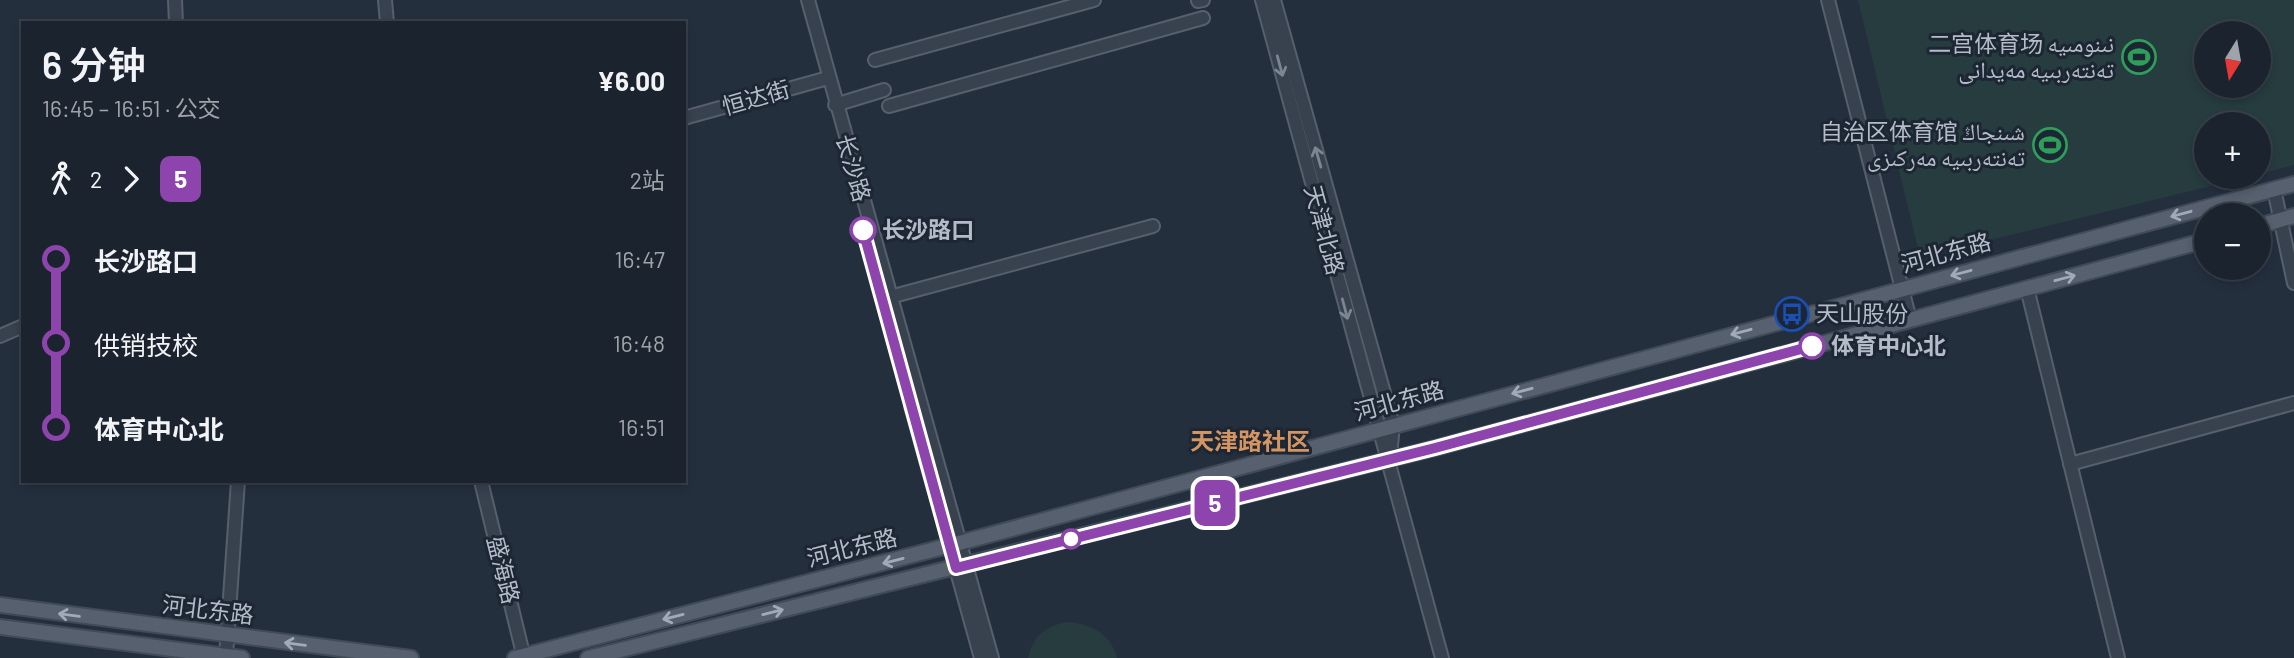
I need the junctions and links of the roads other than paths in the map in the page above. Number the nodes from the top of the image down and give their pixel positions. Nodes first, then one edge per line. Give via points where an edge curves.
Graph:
1 (175, 0) edge
2 (385, 0) edge
3 (801, 0) edge
4 (808, 0) edge
5 (1094, 0) edge
6 (1262, 0) edge
7 (1274, 0) edge
8 (1828, 0) edge
9 (1203, 18) dead end
10 (176, 21) edge
11 (387, 21) edge
12 (875, 60) dead end
13 (824, 78) junction
14 (884, 90) dead end
15 (835, 105) junction
16 (889, 106) dead end
17 (686, 117) edge
18 (2294, 184) edge
19 (2274, 189) junction
20 (2288, 218) edge
21 (2271, 223) edge
22 (1153, 226) dead end
23 (2194, 243) edge
24 (2294, 283) edge
25 (2027, 288) junction
26 (1903, 289) junction
27 (890, 297) junction
28 (1910, 320) junction
29 (21, 327) edge
30 (0, 336) edge
31 (2294, 403) edge
32 (1393, 425) junction
33 (1378, 431) junction
34 (1390, 459) junction
35 (2070, 464) junction
36 (238, 483) edge
37 (481, 483) edge
38 (954, 545) junction
39 (961, 566) junction
40 (0, 605) edge
41 (0, 627) edge
42 (228, 636) junction
43 (226, 656) junction
44 (521, 657) edge
45 (242, 658) edge
46 (411, 658) edge
47 (588, 658) edge
48 (981, 658) edge
49 (992, 658) edge
50 (1442, 658) edge
51 (2118, 658) edge

1 - 10 street
2 - 11 street
3 - 13 street, 长沙路
4 - 13 street, 长沙路
5 - 12 street
6 -> 33 street, 天津北路
32 -> 7 street, 天津北路
8 - 26 street
9 - 16 street
13 - 15 street, 长沙路
13 - 17 street, 恒达街
13 - 38 street, 长沙路
14 - 15 street
15 - 27 street, 长沙路
18 - 19 main road, 河北东路
19 - 20 street
19 -> 26 main road, 河北东路
20 - 21 main road
20 - 24 street
22 - 27 street
25 -> 23 main road
25 - 28 main road
25 - 35 street
26 - 28 street
26 -> 32 main road, 河北东路
27 - 38 street, 长沙路
28 - 34 main road
29 - 30 street
31 - 35 street
32 - 33 main road, 河北东路
32 - 34 street, 天津北路
33 - 34 street, 天津北路
33 - 38 main road, 河北东路
34 - 39 main road
34 - 50 street, 天津北路
35 - 51 street
36 - 42 street
37 - 44 street, 盛海路
38 - 39 street, 长沙路
38 -> 44 main road, 河北东路
47 -> 39 main road
39 - 48 street, 长沙路
39 - 49 street, 长沙路
42 -> 40 main road, 河北东路
41 - 43 main road
42 - 43 street
46 -> 42 main road, 河北东路
43 - 45 main road

